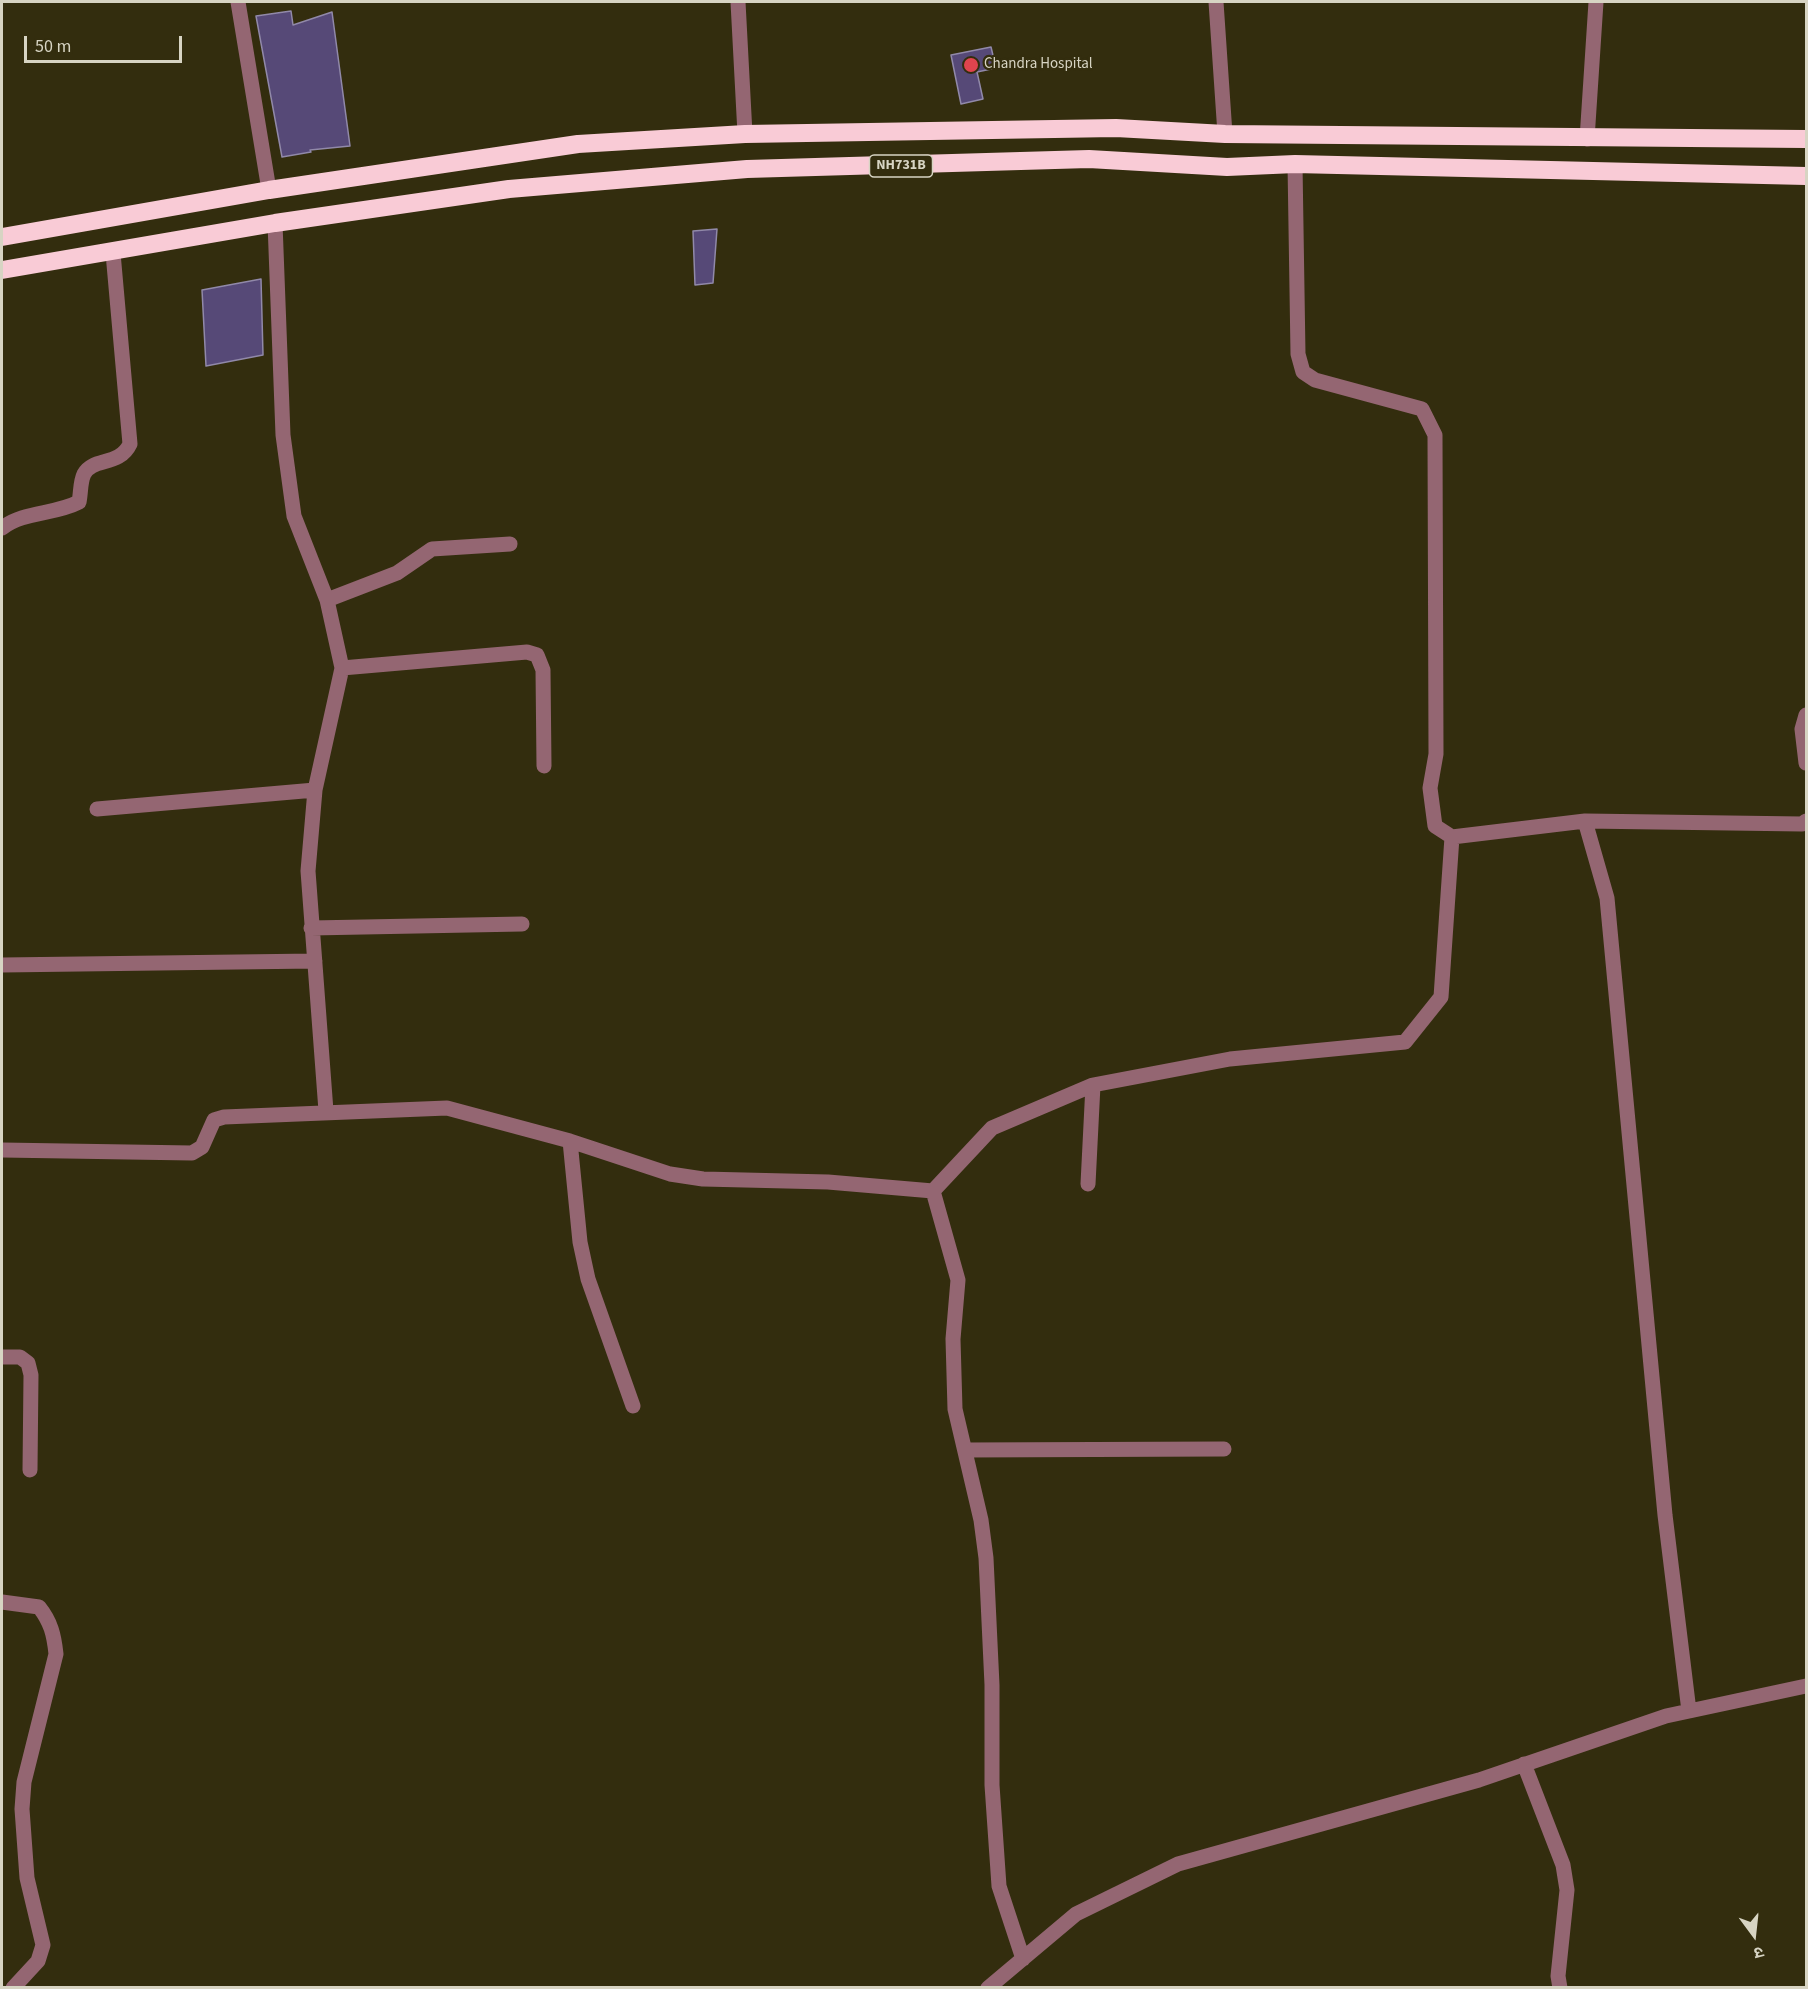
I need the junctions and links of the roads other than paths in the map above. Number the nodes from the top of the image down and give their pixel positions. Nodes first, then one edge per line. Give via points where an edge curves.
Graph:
1 (238, 2) edge
2 (738, 2) edge
3 (1216, 2) edge
4 (1596, 2) edge
5 (1225, 134) junction
6 (745, 135) junction
7 (1587, 139) junction
8 (1806, 139) edge
9 (1295, 164) junction
10 (1806, 176) edge
11 (269, 190) junction
12 (275, 223) junction
13 (2, 237) edge
14 (113, 253) junction
15 (2, 270) edge
16 (2, 528) edge
17 (510, 544) dead end
18 (327, 600) junction
19 (342, 668) junction
20 (1806, 715) edge
21 (1806, 763) edge
22 (544, 766) dead end
23 (315, 790) junction
24 (97, 809) dead end
25 (1585, 821) junction
26 (1806, 821) edge
27 (1452, 837) junction
28 (522, 924) dead end
29 (311, 928) junction
30 (315, 961) junction
31 (2, 965) edge
32 (1093, 1085) junction
33 (326, 1111) junction
34 (570, 1141) junction
35 (2, 1150) edge
36 (1088, 1184) dead end
37 (933, 1191) junction
38 (2, 1357) edge
39 (633, 1406) dead end
40 (1224, 1449) dead end
41 (965, 1450) junction
42 (30, 1470) dead end
43 (2, 1602) edge
44 (1806, 1686) edge
45 (1689, 1711) junction
46 (1524, 1764) junction
47 (1023, 1959) junction
48 (14, 1988) edge
49 (988, 1988) edge
50 (1560, 1988) edge

1 - 11 street
2 - 6 street
3 - 5 street
4 - 7 street
5 - 6 highway via 1116,128
5 - 7 highway
6 - 11 highway via 578,144
7 - 8 highway
9 - 10 highway, NH731B
9 - 12 highway, NH731B via 1227,167 1089,159 747,169 509,189
9 - 27 street via 1298,354 1303,372 1315,380 1422,409 1435,435 1436,754 1430,788 1435,826
11 - 13 highway
12 - 14 highway, NH731B
12 - 18 street via 283,435 294,516
14 - 15 highway, NH731B
14 - 16 street via 130,444 119,458 88,468 83,475 79,502 20,518
17 - 18 street via 432,549 397,573
18 - 19 street
19 - 22 street via 527,652 537,655 543,670
19 - 23 street
20 - 21 street via 1802,729
23 - 24 street
23 - 29 street via 308,871
25 - 26 street
25 - 27 street
25 - 45 street via 1607,898 1665,1515
27 - 32 street via 1441,996 1405,1042 1230,1059
28 - 29 street
29 - 30 street
30 - 31 street
30 - 33 street
32 - 36 street
32 - 37 street via 992,1128
33 - 34 street via 447,1108
33 - 35 street via 214,1120 202,1147 192,1153
34 - 37 street via 670,1174 703,1179 828,1182
34 - 39 street via 580,1242 588,1279
37 - 41 street via 958,1280 953,1339 955,1409
38 - 42 street via 20,1357 28,1363 31,1374
40 - 41 street
41 - 47 street via 986,1558 999,1886
43 - 48 street via 39,1607 53,1633 56,1654 24,1782 22,1809 27,1878 43,1945 38,1961
44 - 45 street
45 - 46 street
46 - 47 street via 1479,1780 1178,1863 1076,1914
46 - 50 street via 1563,1865 1567,1890
47 - 49 street

